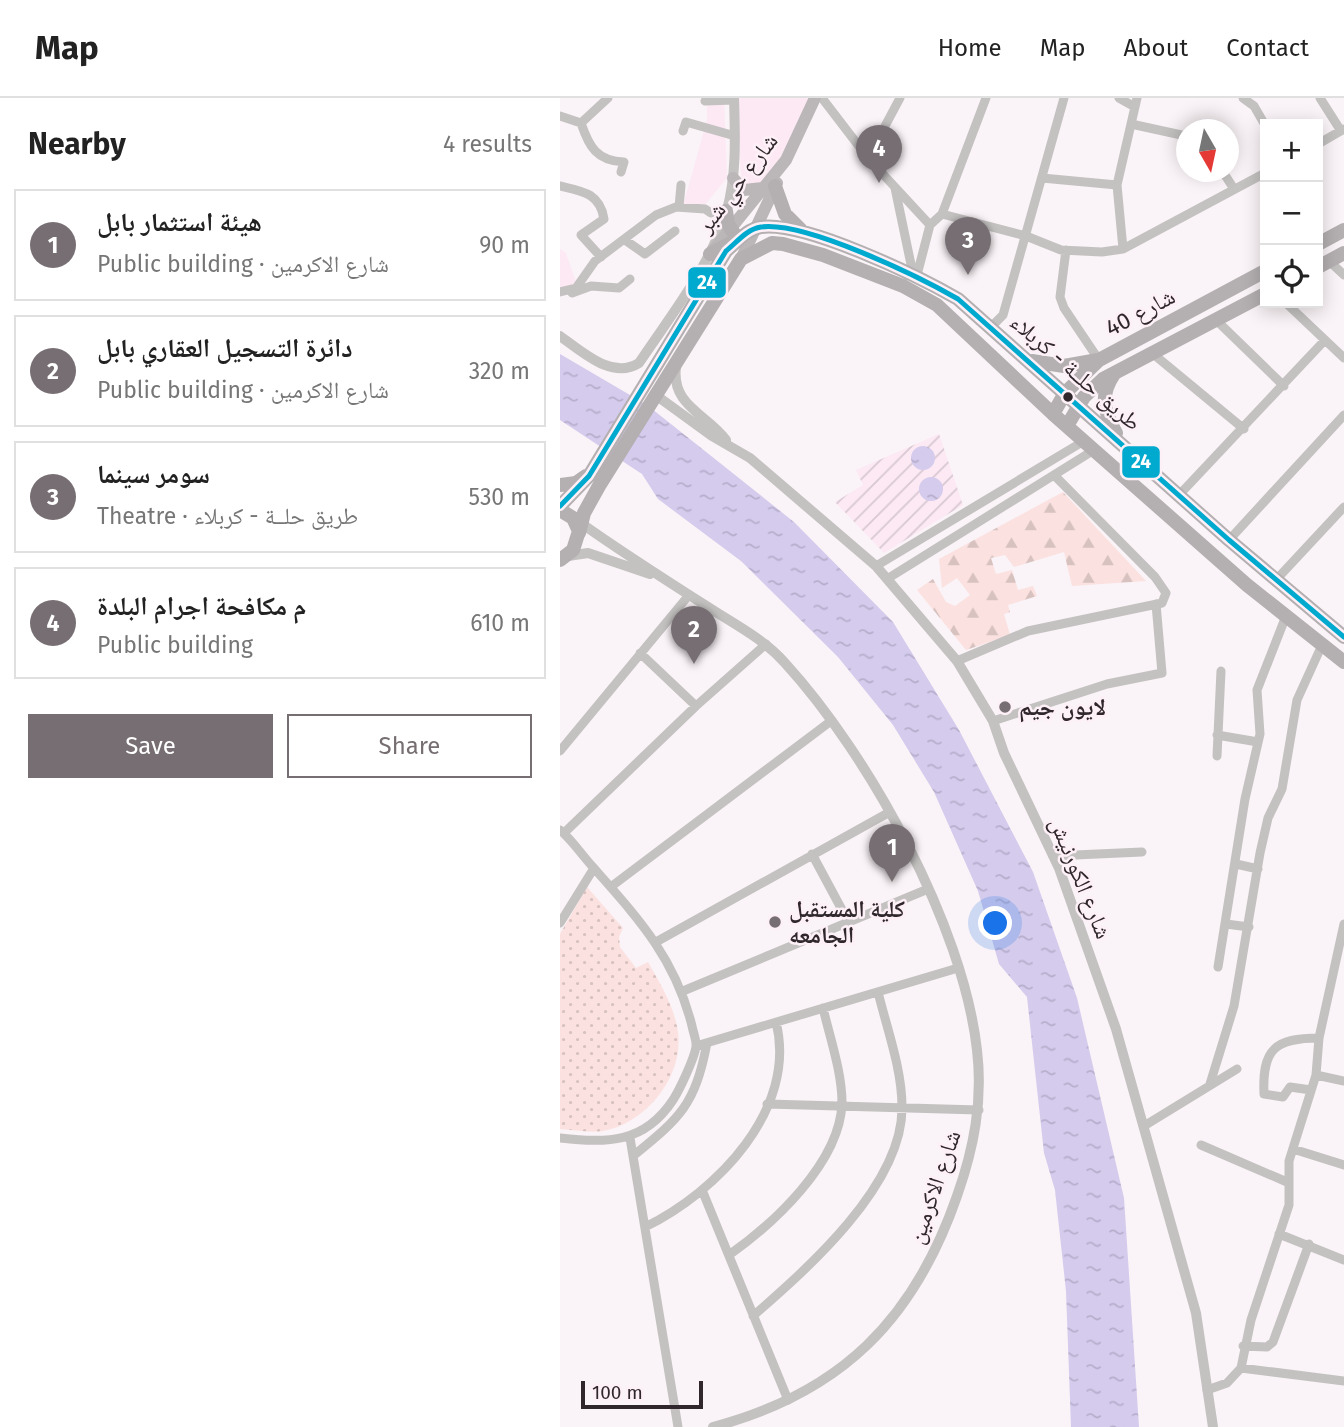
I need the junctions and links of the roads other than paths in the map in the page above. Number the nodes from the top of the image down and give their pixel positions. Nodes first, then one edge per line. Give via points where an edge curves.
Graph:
1 (815, 98) edge
2 (822, 98) edge
3 (900, 98) edge
4 (986, 98) edge
5 (1064, 98) edge
6 (1119, 98) edge
7 (1243, 98) edge
8 (1320, 98) edge
9 (605, 99) edge
10 (734, 99) edge
11 (705, 101) dead end
12 (1136, 103) edge
13 (560, 116) edge
14 (1262, 119) edge
15 (581, 123) junction
16 (1131, 124) junction
17 (1342, 130) edge
18 (683, 131) dead end
19 (1176, 134) edge
20 (735, 136) junction
21 (1323, 141) edge
22 (868, 158) junction
23 (621, 172) dead end
24 (1260, 176) edge
25 (733, 178) junction
26 (1042, 178) junction
27 (1229, 182) edge
28 (681, 185) dead end
29 (1117, 185) junction
30 (560, 186) edge
31 (895, 186) junction
32 (769, 187) junction
33 (1234, 189) junction
34 (679, 207) junction
35 (726, 211) junction
36 (711, 213) dead end
37 (942, 214) junction
38 (930, 225) junction
39 (1344, 230) edge
40 (676, 231) dead end
41 (805, 233) junction
42 (744, 234) junction
43 (1026, 236) junction
44 (625, 240) junction
45 (1323, 241) edge
46 (772, 243) junction
47 (1123, 249) junction
48 (1066, 250) junction
49 (726, 251) junction
50 (1344, 253) edge
51 (710, 254) junction
52 (601, 257) junction
53 (741, 259) junction
54 (1323, 264) edge
55 (915, 274) junction
56 (1260, 274) edge
57 (1344, 275) edge
58 (630, 279) dead end
59 (560, 293) edge
60 (1260, 296) edge
61 (1291, 308) edge
62 (1215, 319) junction
63 (990, 328) junction
64 (561, 337) edge
65 (1325, 340) junction
66 (1152, 353) junction
67 (1344, 358) edge
68 (1026, 360) junction
69 (1099, 360) junction
70 (676, 367) junction
71 (1116, 370) junction
72 (1284, 386) junction
73 (1065, 393) junction
74 (649, 399) junction
75 (1079, 404) junction
76 (1053, 414) junction
77 (1344, 415) edge
78 (1067, 426) junction
79 (1244, 429) junction
80 (1120, 440) junction
81 (730, 446) junction
82 (1085, 449) junction
83 (599, 468) junction
84 (1055, 476) junction
85 (560, 485) edge
86 (1180, 494) junction
87 (1344, 507) edge
88 (568, 516) edge
89 (1229, 540) junction
90 (562, 559) edge
91 (876, 566) junction
92 (887, 579) junction
93 (665, 580) junction
94 (1276, 581) junction
95 (689, 595) junction
96 (1156, 604) junction
97 (1286, 616) junction
98 (1344, 637) edge
99 (766, 644) junction
100 (1322, 645) junction
101 (640, 653) junction
102 (957, 661) junction
103 (1344, 662) edge
104 (1221, 671) dead end
105 (696, 706) junction
106 (831, 721) junction
107 (993, 721) junction
108 (1217, 735) junction
109 (1258, 742) junction
110 (560, 751) edge
111 (1217, 756) dead end
112 (888, 813) junction
113 (562, 831) edge
114 (1142, 852) dead end
115 (812, 855) junction
116 (1053, 856) junction
117 (1236, 864) junction
118 (594, 868) junction
119 (1258, 869) junction
120 (612, 887) junction
121 (928, 889) junction
122 (848, 921) junction
123 (560, 923) edge
124 (1226, 924) junction
125 (1344, 924) edge
126 (1249, 927) junction
127 (656, 942) junction
128 (1218, 967) dead end
129 (958, 968) junction
130 (683, 991) junction
131 (878, 992) junction
132 (823, 1008) junction
133 (776, 1022) junction
134 (1319, 1038) junction
135 (707, 1043) junction
136 (696, 1046) junction
137 (1237, 1069) dead end
138 (1316, 1075) junction
139 (1344, 1081) edge
140 (1210, 1084) junction
141 (1311, 1090) junction
142 (767, 1104) junction
143 (842, 1106) junction
144 (902, 1108) junction
145 (979, 1110) junction
146 (1144, 1126) junction
147 (630, 1138) junction
148 (560, 1139) edge
149 (1201, 1145) dead end
150 (1293, 1149) junction
151 (633, 1156) junction
152 (1344, 1165) edge
153 (1287, 1182) junction
154 (702, 1190) junction
155 (645, 1227) junction
156 (1279, 1234) junction
157 (1309, 1244) junction
158 (729, 1255) junction
159 (1344, 1260) edge
160 (753, 1316) junction
161 (1243, 1346) junction
162 (1241, 1368) junction
163 (1344, 1381) edge
164 (1208, 1390) junction
165 (788, 1400) junction
166 (678, 1427) edge
167 (713, 1427) edge
168 (1213, 1427) edge

1 - 32 main road, شارع حي شبر
2 - 22 street
3 - 22 street
4 - 37 street
5 - 26 street
6 - 12 street
7 - 14 street
8 - 17 street
9 - 15 street
10 - 11 street
10 - 20 street
12 - 16 street
13 - 15 street
15 - 23 street via 589,147 610,162 624,162
16 - 19 street
16 - 29 street
17 - 21 street
18 - 20 street via 686,122
20 - 25 street
22 - 31 street
24 - 33 street
25 - 32 main road via 744,190
25 - 35 street
26 - 29 street
26 - 43 street
27 - 33 street
28 - 34 street
29 - 47 street
30 - 52 street via 586,191 599,201 604,219 581,235
31 - 38 street
31 - 55 street
32 - 41 main road via 785,214
32 - 42 main road
32 - 42 main road, شارع حي شبر
33 - 47 street
34 - 36 street
34 - 44 street via 646,221
35 - 42 main road
35 - 51 street
37 - 38 street
37 - 43 street
38 - 55 street
39 - 45 main road
40 - 44 street via 645,254
41 - 42 main road, طريق حلــة - كربلاء via 776,227
41 - 55 main road, طريق حلــة - كربلاء
42 - 46 main road, طريق حلــة - كربلاء
42 - 49 main road
42 - 51 main road
42 - 53 main road
43 - 48 street
43 - 63 street via 1003,315
44 - 52 street
46 - 53 main road
46 - 76 main road, طريق حلــة - كربلاء via 823,255 903,286 937,305
47 - 48 street via 1102,253
48 - 69 street via 1060,297
49 - 51 main road
49 - 53 main road
49 - 74 main road
50 - 54 main road
51 - 64 street via 639,363 631,368 611,368
52 - 59 street via 576,288
53 - 70 main road
54 - 57 street
55 - 63 main road, طريق حلــة - كربلاء via 958,299
56 - 69 main road, شارع 40
58 - 59 street via 619,288 591,286
60 - 62 main road, شارع 40
61 - 65 street
62 - 66 main road, شارع 40
62 - 72 street
63 - 68 main road, طريق حلــة - كربلاء
65 - 67 street
65 - 72 street
66 - 71 main road, شارع 40
66 - 79 street
68 - 69 main road via 1063,366
68 - 73 main road, طريق حلــة - كربلاء
69 - 73 main road, شارع 40
70 - 74 main road
70 - 81 street via 680,397
71 - 75 main road, شارع 40
71 - 80 main road via 1103,401
72 - 79 street
73 - 75 main road, طريق حلــة - كربلاء
73 - 76 main road, شارع 40
74 - 81 street
74 - 83 main road
75 - 78 main road, شارع 40
75 - 80 main road, طريق حلــة - كربلاء
76 - 78 main road, طريق حلــة - كربلاء
77 - 89 street
78 - 82 main road, طريق حلــة - كربلاء
79 - 86 street
80 - 86 main road, طريق حلــة - كربلاء
81 - 91 street, شارع الكورنيش
82 - 84 street
82 - 91 street
82 - 97 main road, طريق حلــة - كربلاء
83 - 85 main road via 576,483
83 - 88 main road
83 - 88 main road via 578,490
84 - 92 street
84 - 96 street via 1155,577 1166,593 1162,603
86 - 89 main road, طريق حلــة - كربلاء
87 - 94 street
88 - 90 main road
88 - 93 street, شارع الاكرمين
89 - 94 main road, طريق حلــة - كربلاء
90 - 93 street, شارع الاكرمين via 588,553
91 - 92 street, شارع الكورنيش
92 - 102 street, شارع الكورنيش
93 - 95 street, شارع الاكرمين
94 - 98 main road, طريق حلــة - كربلاء
95 - 99 street, شارع الاكرمين
95 - 101 street
96 - 102 street via 1028,631
96 - 107 street via 1162,673 1107,684
97 - 100 main road, طريق حلــة - كربلاء
97 - 109 street via 1257,690
99 - 105 street
99 - 106 street, شارع الاكرمين
100 - 103 main road, طريق حلــة - كربلاء
100 - 119 street via 1297,700 1282,789 1268,818
101 - 105 street
101 - 110 street
102 - 107 street, شارع الكورنيش
104 - 108 street
105 - 113 street
106 - 112 street, شارع الاكرمين
106 - 120 street
107 - 116 street, شارع الكورنيش
108 - 109 street
108 - 111 street
109 - 117 street
112 - 115 street
112 - 121 street, شارع الاكرمين
113 - 118 street
114 - 116 street
115 - 122 street
115 - 127 street
116 - 146 street, شارع الكورنيش via 1116,1028
117 - 119 street
117 - 124 street
118 - 120 street
118 - 123 street
119 - 126 street
120 - 127 street
121 - 122 street
121 - 129 street, شارع الاكرمين
122 - 130 street
124 - 126 street
124 - 128 street
125 - 134 street
126 - 140 street via 1234,1006
127 - 130 street
129 - 131 street
129 - 145 street, شارع الاكرمين via 977,1047
130 - 136 street
131 - 132 street
131 - 144 street
132 - 133 street
132 - 143 street
133 - 135 street
133 - 142 street via 782,1055
134 - 138 street
134 - 141 street via 1278,1045 1267,1057 1265,1069 1267,1096 1283,1097 1295,1086
135 - 136 street
135 - 151 street via 692,1099 669,1127
136 - 147 street via 666,1110
137 - 140 street
138 - 139 street
138 - 141 street
140 - 146 street
141 - 150 street
142 - 143 street
142 - 154 street via 739,1151
143 - 144 street
143 - 158 street via 823,1157 799,1195 779,1217
144 - 145 street
144 - 160 street via 897,1138 858,1210 820,1256
145 - 165 street, شارع الاكرمين via 966,1170 940,1242 901,1311 854,1358
146 - 164 street, شارع الكورنيش via 1196,1312
147 - 148 street
147 - 151 street
149 - 153 street
150 - 152 street
150 - 153 street
151 - 155 street
153 - 156 street via 1289,1205
154 - 155 street
154 - 158 street
155 - 166 street
156 - 157 street
156 - 161 street
157 - 159 street
157 - 161 street via 1273,1342 1267,1347
158 - 160 street
160 - 165 street
161 - 162 street
162 - 163 street
162 - 164 street via 1227,1383
164 - 168 street, شارع الكورنيش
165 - 167 street, شارع الاكرمين

